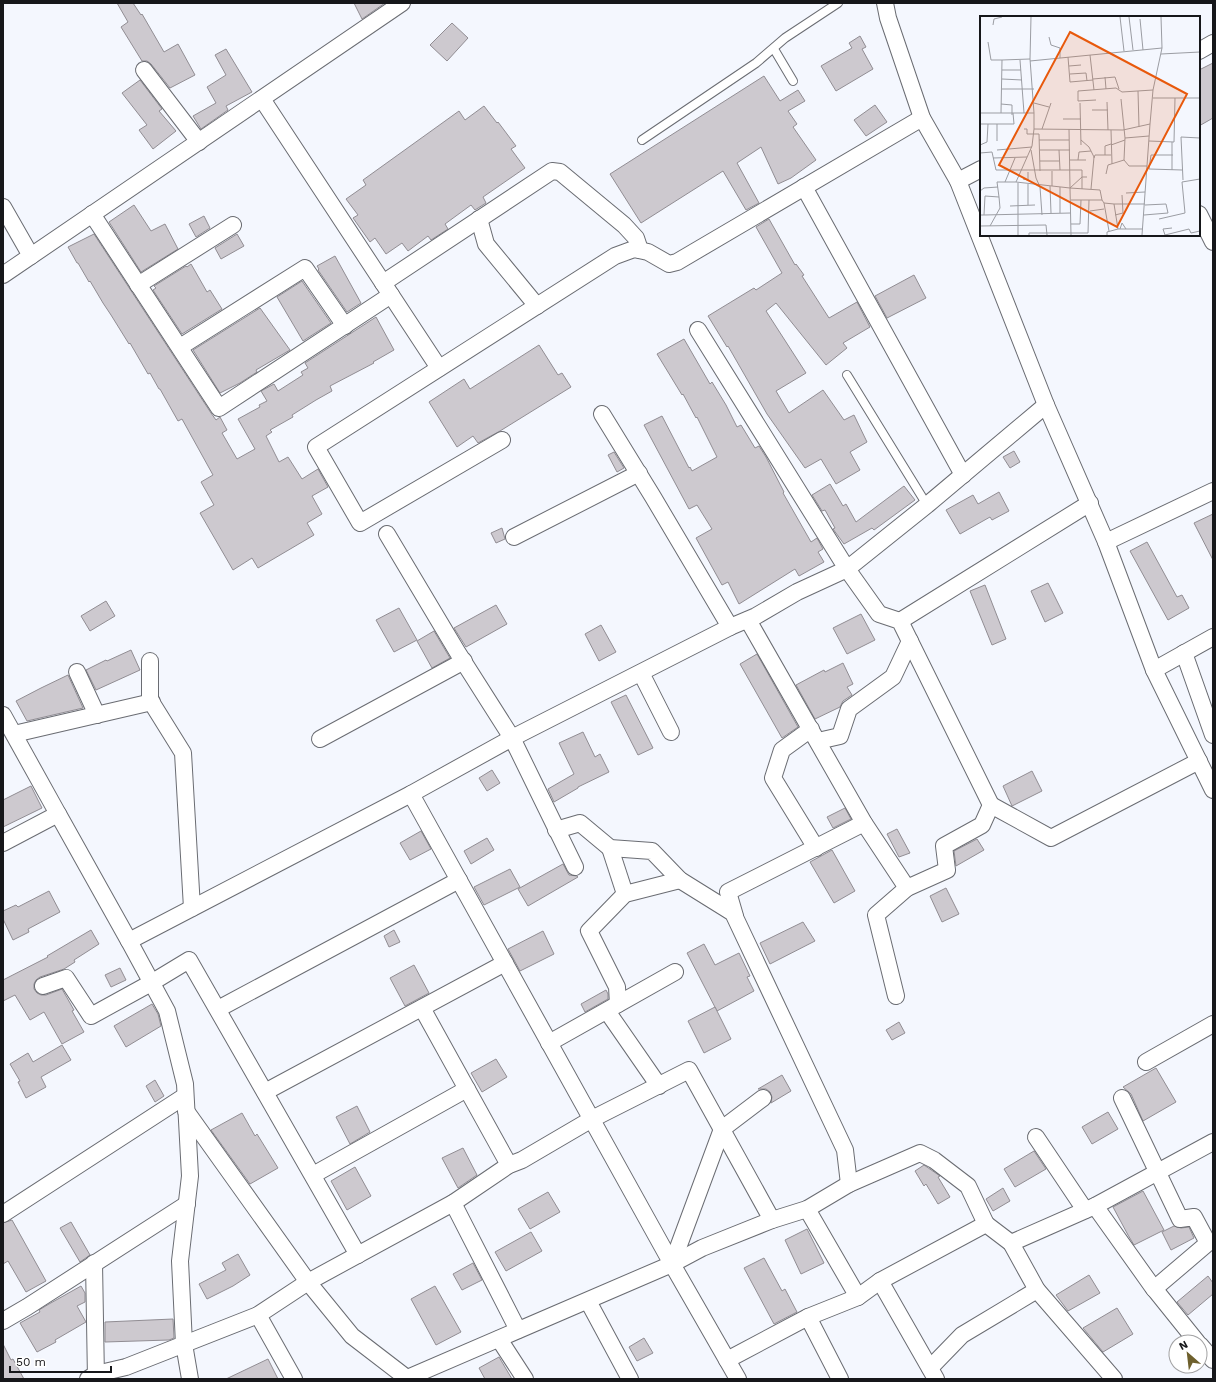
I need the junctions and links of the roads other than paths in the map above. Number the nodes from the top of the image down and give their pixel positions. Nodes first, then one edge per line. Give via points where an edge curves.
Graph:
1 (402, 3) edge
2 (838, 3) edge
3 (885, 3) edge
4 (1213, 43) edge
5 (774, 49) junction
6 (1200, 50) edge
7 (144, 70) dead end
8 (793, 81) dead end
9 (262, 99) junction
10 (922, 118) junction
11 (642, 140) dead end
12 (199, 142) junction
13 (980, 170) edge
14 (958, 181) junction
15 (804, 187) junction
16 (3, 207) edge
17 (92, 214) junction
18 (1200, 216) edge
19 (479, 219) junction
20 (233, 225) dead end
21 (1213, 242) edge
22 (640, 250) junction
23 (31, 256) junction
24 (3, 276) edge
25 (138, 285) junction
26 (387, 289) junction
27 (537, 306) junction
28 (345, 326) junction
29 (698, 330) dead end
30 (180, 347) junction
31 (439, 368) junction
32 (847, 375) dead end
33 (1046, 405) junction
34 (602, 414) dead end
35 (502, 440) dead end
36 (638, 473) junction
37 (962, 475) junction
38 (1213, 490) edge
39 (1090, 503) junction
40 (927, 505) junction
41 (387, 534) dead end
42 (514, 537) dead end
43 (1106, 542) junction
44 (848, 569) junction
45 (748, 620) junction
46 (900, 620) junction
47 (730, 627) junction
48 (1213, 637) edge
49 (910, 642) junction
50 (1184, 653) junction
51 (150, 661) dead end
52 (464, 661) junction
53 (1154, 670) junction
54 (77, 672) dead end
55 (641, 673) junction
56 (152, 702) junction
57 (3, 715) edge
58 (97, 715) junction
59 (671, 732) dead end
60 (14, 734) junction
61 (815, 735) junction
62 (1213, 735) edge
63 (512, 738) junction
64 (320, 739) dead end
65 (1199, 761) junction
66 (1213, 790) edge
67 (411, 794) junction
68 (992, 805) junction
69 (58, 814) junction
70 (864, 823) junction
71 (556, 830) junction
72 (3, 843) edge
73 (610, 848) junction
74 (816, 848) junction
75 (575, 867) dead end
76 (459, 880) junction
77 (680, 880) junction
78 (908, 888) junction
79 (625, 894) junction
80 (192, 908) junction
81 (735, 916) junction
82 (129, 941) junction
83 (505, 963) junction
84 (675, 972) dead end
85 (152, 983) junction
86 (44, 986) dead end
87 (896, 996) dead end
88 (613, 1007) junction
89 (422, 1008) junction
90 (218, 1009) junction
91 (1213, 1024) edge
92 (550, 1044) junction
93 (1146, 1062) dead end
94 (659, 1086) junction
95 (467, 1089) junction
96 (265, 1092) junction
97 (763, 1098) dead end
98 (1122, 1098) dead end
99 (186, 1104) junction
100 (592, 1119) junction
101 (722, 1129) junction
102 (1036, 1137) dead end
103 (1213, 1142) edge
104 (509, 1165) junction
105 (1158, 1172) junction
106 (313, 1175) junction
107 (849, 1184) junction
108 (453, 1203) junction
109 (187, 1204) junction
110 (1090, 1208) junction
111 (807, 1209) junction
112 (3, 1214) edge
113 (772, 1220) junction
114 (986, 1224) junction
115 (1011, 1243) junction
116 (358, 1255) junction
117 (94, 1263) junction
118 (672, 1264) junction
119 (880, 1281) junction
120 (308, 1282) junction
121 (1154, 1289) junction
122 (1037, 1290) junction
123 (858, 1297) junction
124 (588, 1301) junction
125 (823, 1311) junction
126 (258, 1315) junction
127 (808, 1317) junction
128 (3, 1321) edge
129 (518, 1330) junction
130 (1191, 1334) edge
131 (499, 1338) junction
132 (184, 1344) junction
133 (826, 1353) junction
134 (727, 1360) junction
135 (933, 1373) edge
136 (93, 1377) edge
137 (190, 1379) edge
138 (294, 1379) edge
139 (407, 1379) edge
140 (525, 1379) edge
141 (630, 1379) edge
142 (738, 1379) edge
143 (840, 1379) edge
144 (1114, 1379) edge

1 - 9 street
2 - 5 lane via 785,38
3 - 10 street
4 - 6 street
5 - 8 lane
5 - 11 lane
7 - 12 street
9 - 12 street
9 - 26 street
10 - 14 street
10 - 15 street
12 - 17 street
13 - 14 street
14 - 33 street
15 - 22 street via 677,262 669,264
15 - 37 street
16 - 23 street
17 - 23 street
17 - 25 street
18 - 21 street
19 - 22 street via 552,171 560,172 624,225 636,238
19 - 26 street
19 - 27 street via 486,244
20 - 25 street
22 - 27 street via 634,249 615,256
23 - 24 street
25 - 30 street
26 - 28 street
26 - 31 street
27 - 31 street
28 - 30 street via 305,268
28 - 30 street via 218,408
29 - 44 street
31 - 35 street via 316,447 360,523
32 - 40 lane
33 - 37 street
33 - 39 street
34 - 36 street
36 - 42 street
36 - 47 street
37 - 40 street
38 - 43 street
39 - 43 street
39 - 46 street
40 - 44 street
41 - 52 street
43 - 53 street
44 - 45 street via 797,592
44 - 46 street via 879,614
45 - 47 street
45 - 61 street
46 - 49 street
47 - 55 street
48 - 50 street
49 - 61 street via 893,677 849,709 840,736
49 - 68 street
50 - 53 street
50 - 62 street
51 - 56 street
52 - 63 street
52 - 64 street
53 - 65 street
54 - 58 street
55 - 59 street
55 - 63 street
56 - 58 street
56 - 80 street via 183,753
57 - 60 street
58 - 60 street
60 - 69 street
61 - 70 street
61 - 74 street via 782,750 773,778
63 - 67 street
63 - 71 street
65 - 66 street
65 - 68 street via 1052,838
67 - 76 street
67 - 80 street
68 - 78 street via 982,825 944,846 947,870
69 - 72 street
69 - 82 street
70 - 74 street
70 - 78 street
71 - 73 street via 580,823
71 - 75 street
73 - 77 street via 652,851
73 - 79 street
74 - 81 street via 728,892
76 - 83 street
76 - 90 street
77 - 79 street
77 - 81 street via 733,912
78 - 87 street via 876,915
79 - 88 street via 589,931 617,987
80 - 82 street
81 - 107 street via 845,1150
82 - 85 street
83 - 89 street
83 - 92 street
84 - 88 street
85 - 86 street via 91,1016 66,978
85 - 90 street via 189,960
85 - 99 street via 167,1011 185,1084
88 - 92 street
88 - 94 street
89 - 95 street
89 - 96 street
90 - 96 street
91 - 93 street
92 - 100 street
94 - 100 street
94 - 101 street via 689,1070
95 - 104 street
95 - 106 street
96 - 106 street
97 - 101 street
98 - 105 street
99 - 109 street via 190,1176
99 - 112 street
99 - 120 street
100 - 104 street
100 - 118 street
101 - 113 street
101 - 118 street
102 - 110 street
103 - 105 street
104 - 108 street
105 - 110 street
105 - 121 street via 1180,1219 1194,1217 1208,1243
106 - 116 street
107 - 111 street
107 - 114 street via 920,1153 934,1160 968,1186
108 - 116 street
108 - 129 street
109 - 117 street
109 - 132 street via 180,1261
110 - 115 street
110 - 121 street
111 - 113 street
111 - 123 street
113 - 118 street via 702,1248
114 - 115 street
114 - 119 street
115 - 122 street
116 - 120 street
117 - 128 street
117 - 136 street
118 - 124 street
118 - 134 street
119 - 123 street
119 - 135 street
120 - 126 street
120 - 139 street via 352,1336
121 - 130 street
122 - 135 street via 962,1334
122 - 144 street
123 - 125 street
124 - 129 street
124 - 141 street
125 - 127 street
125 - 133 street
126 - 132 street
126 - 138 street
127 - 133 street
127 - 134 street
129 - 131 street
131 - 139 street
131 - 140 street
132 - 136 street
132 - 137 street
133 - 143 street
134 - 142 street

